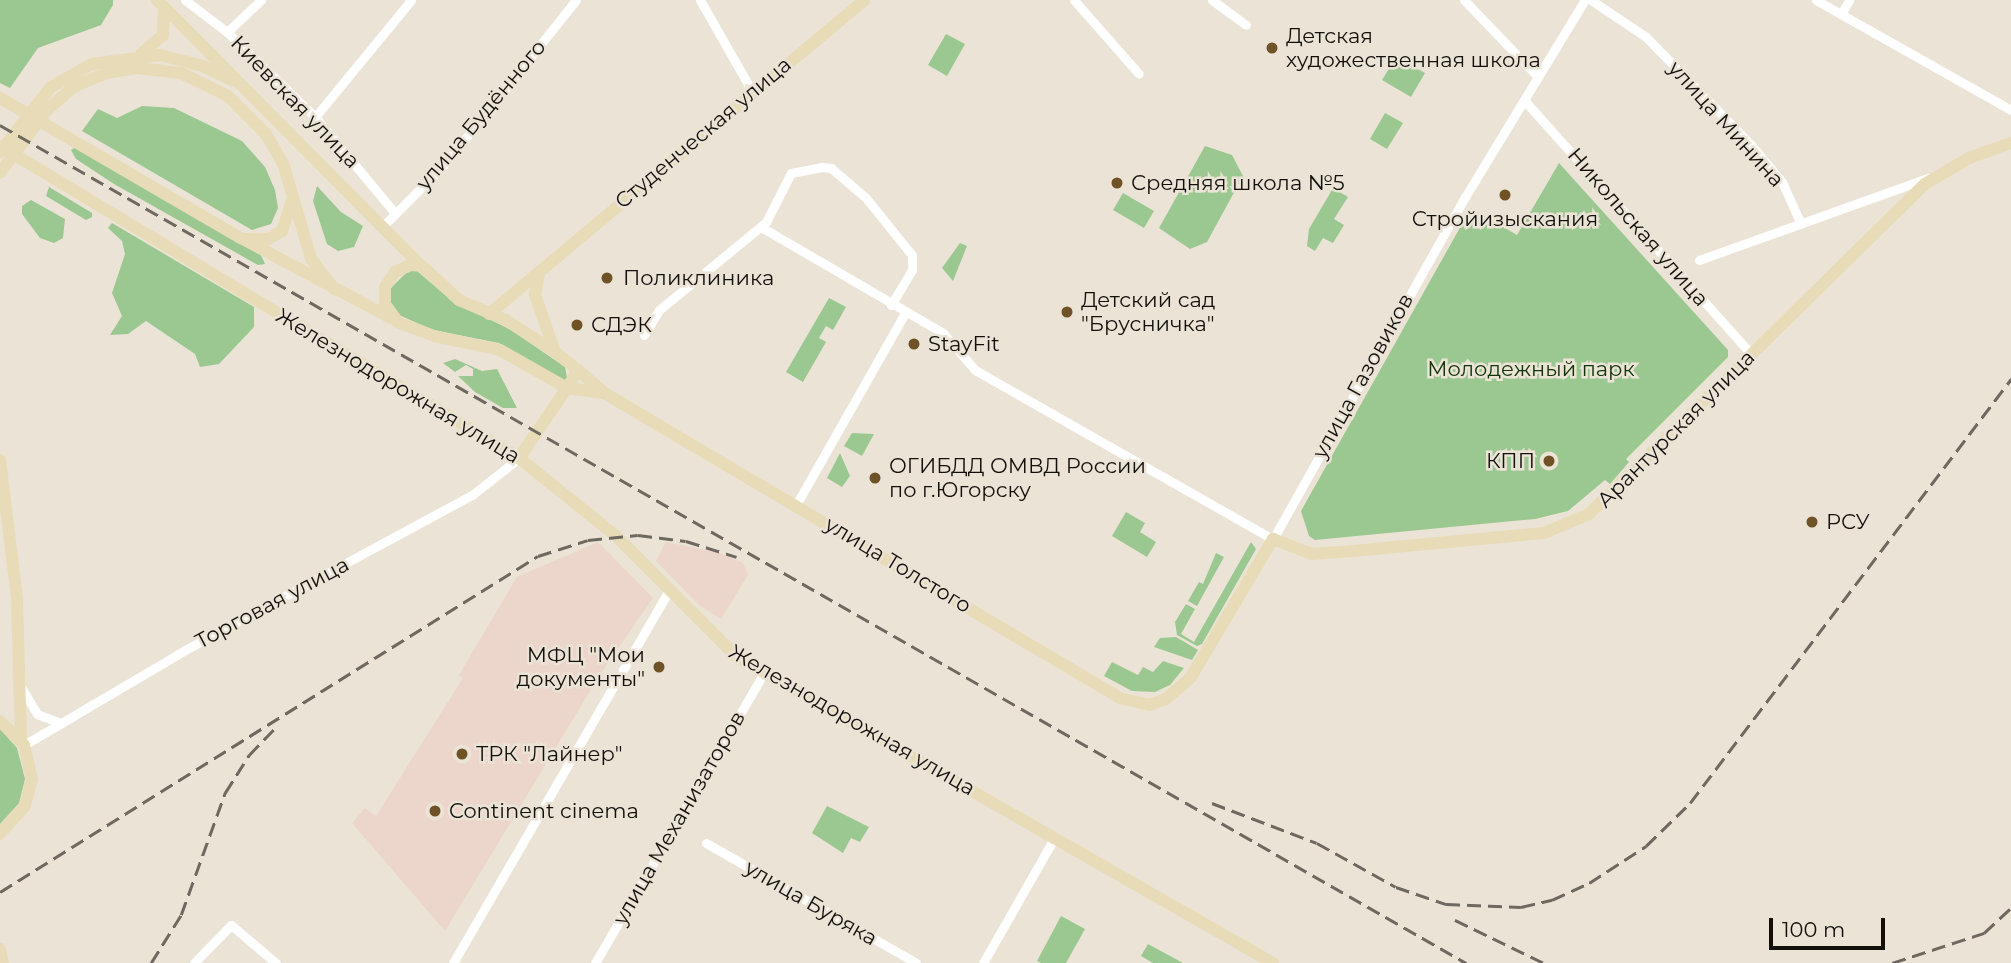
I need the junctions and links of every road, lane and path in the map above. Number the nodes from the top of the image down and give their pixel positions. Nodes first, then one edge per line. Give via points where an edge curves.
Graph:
1 (185, 0) edge
2 (261, 0) edge
3 (411, 0) edge
4 (576, 0) edge
5 (700, 0) edge
6 (864, 0) edge
7 (1074, 0) edge
8 (1212, 0) edge
9 (1464, 0) edge
10 (1588, 0) edge
11 (1816, 0) edge
12 (1849, 0) edge
13 (161, 3) edge
14 (1841, 15) junction
15 (1246, 25) dead end
16 (227, 32) junction
17 (140, 55) junction
18 (1139, 74) dead end
19 (1538, 77) junction
20 (752, 91) junction
21 (253, 94) junction
22 (0, 98) edge
23 (1524, 100) junction
24 (41, 107) junction
25 (2011, 110) edge
26 (315, 117) junction
27 (2011, 143) edge
28 (0, 146) edge
29 (0, 152) edge
30 (0, 173) edge
31 (1936, 175) junction
32 (289, 183) junction
33 (395, 213) junction
34 (1801, 224) junction
35 (383, 226) junction
36 (761, 227) junction
37 (241, 238) junction
38 (1699, 260) dead end
39 (422, 266) junction
40 (544, 268) junction
41 (335, 290) junction
42 (891, 305) junction
43 (905, 313) junction
44 (489, 314) junction
45 (398, 322) junction
46 (644, 335) dead end
47 (555, 352) junction
48 (1752, 355) junction
49 (578, 370) junction
50 (541, 377) junction
51 (567, 387) junction
52 (606, 394) junction
53 (547, 417) junction
54 (519, 458) junction
55 (0, 460) edge
56 (796, 505) junction
57 (1273, 539) junction
58 (669, 590) junction
59 (764, 673) junction
60 (1191, 677) joint
61 (20, 684) junction
62 (0, 721) edge
63 (61, 723) junction
64 (22, 743) junction
65 (3, 831) edge
66 (1055, 837) junction
67 (706, 843) dead end
68 (0, 949) edge
69 (3, 963) edge
70 (194, 963) edge
71 (276, 963) edge
72 (453, 963) edge
73 (595, 963) edge
74 (916, 963) edge
75 (983, 963) edge
76 (1273, 963) edge

1 - 16 street, Киевская улица
2 - 16 street
3 - 26 street
4 - 33 street, улица Будённого via 450,158
5 - 20 street
6 - 20 street, Студенческая улица
7 - 18 street
8 - 15 street
9 - 19 street
10 - 19 street, улица Газовиков
10 - 34 street, улица Минина via 1646,37 1752,146 1782,182
11 - 14 street
12 - 14 street
13 - 17 street via 163,35
13 - 21 street
14 - 25 street
16 - 26 street, Киевская улица
17 - 21 street via 203,65
17 - 24 street via 82,68
19 - 23 street, улица Газовиков
20 - 40 street, Студенческая улица
21 - 35 street
22 - 37 street
23 - 48 street, Никольская улица
23 - 57 street, улица Газовиков
24 - 29 street
24 - 30 street
24 - 32 street via 106,74 151,68 181,73 216,88 250,115 275,146
26 - 33 street, Киевская улица
27 - 31 street, Арантурская улица
28 - 54 street, Железнодорожная улица
31 - 34 street
31 - 48 street, Арантурская улица
32 - 37 street via 290,216 282,231 260,240
32 - 41 street via 311,259
33 - 35 street, улица Будённого
34 - 38 street
35 - 39 street
36 - 42 street
36 - 42 street via 791,173 831,168 866,198 908,247 912,270
36 - 46 street via 659,310
37 - 41 street
39 - 44 street via 459,300
39 - 45 street via 401,268 385,287 385,304
40 - 44 street, Студенческая улица
40 - 47 street via 535,281 535,295
41 - 45 street
42 - 43 street
43 - 56 street
43 - 57 street via 949,337 975,370
44 - 47 street
45 - 50 street via 435,336 491,347
47 - 49 street
48 - 57 street, Арантурская улица via 1602,505 1559,529 1322,554 1296,550
49 - 51 street
49 - 52 street
50 - 51 street
50 - 53 street via 552,398
51 - 52 street
51 - 53 street
52 - 56 street, улица Толстого
53 - 54 street
54 - 58 street, Железнодорожная улица via 603,525
54 - 63 street, Торговая улица via 472,495 185,650
55 - 61 street via 17,599
56 - 60 street, улица Толстого via 1132,703 1159,702
57 - 60 street, улица Газовиков
58 - 59 street, Железнодорожная улица via 725,648
58 - 72 street
59 - 66 street, Железнодорожная улица
59 - 73 street, улица Механизаторов
61 - 63 street via 37,714
61 - 64 street
62 - 64 street
63 - 64 street, Торговая улица
64 - 65 street via 32,770 31,788 20,813
66 - 75 street
66 - 76 street, Железнодорожная улица
67 - 74 street, улица Буряка
68 - 69 street
70 - 71 street via 231,925

